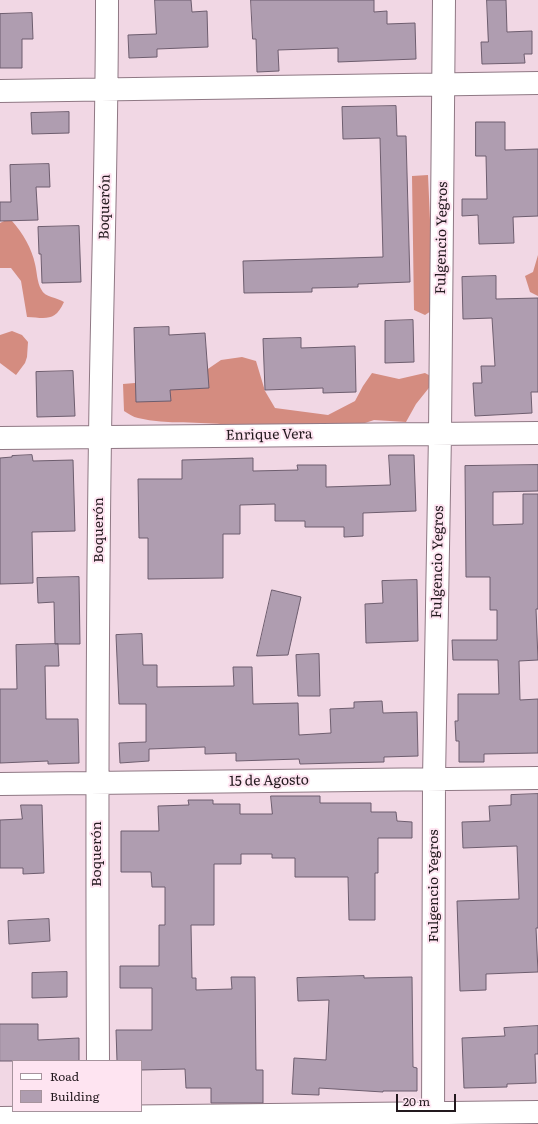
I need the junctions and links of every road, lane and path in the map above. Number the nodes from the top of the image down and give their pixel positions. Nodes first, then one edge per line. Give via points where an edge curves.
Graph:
1 (107, 0) edge
2 (444, 0) edge
3 (538, 83) edge
4 (443, 84) junction
5 (107, 89) junction
6 (0, 91) edge
7 (440, 433) junction
8 (538, 433) edge
9 (100, 437) junction
10 (0, 438) edge
11 (538, 778) edge
12 (434, 779) junction
13 (97, 783) junction
14 (0, 784) edge
15 (98, 1060) edge
16 (538, 1112) edge
17 (98, 1117) edge
18 (0, 1118) edge
19 (433, 1119) edge

1 - 5 street, Boquerón
2 - 4 street, Fulgencio Yegros
3 - 4 street
4 - 5 street
4 - 7 street, Fulgencio Yegros
5 - 6 street
5 - 9 street, Boquerón
7 - 8 street, Enrique Vera
7 - 9 street, Enrique Vera
7 - 12 street, Fulgencio Yegros
9 - 10 street, Enrique Vera
9 - 13 street, Boquerón
11 - 12 street, 15 de Agosto
12 - 13 street, 15 de Agosto
12 - 19 street, Fulgencio Yegros
13 - 14 street, 15 de Agosto
13 - 15 street, Boquerón
16 - 19 street
17 - 18 street
17 - 19 street

